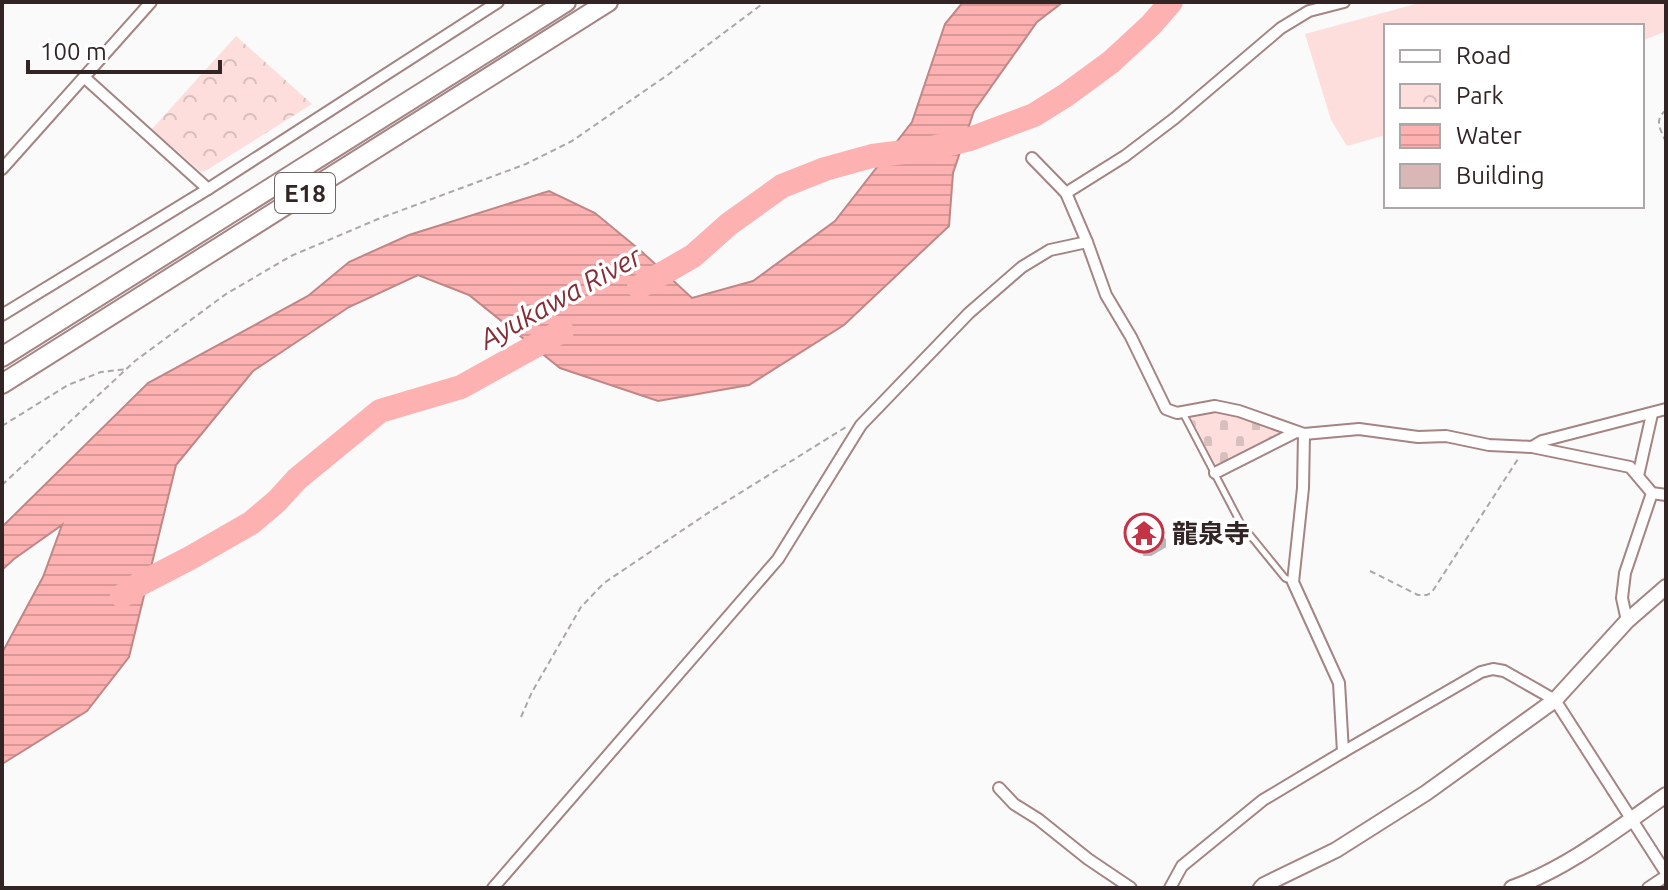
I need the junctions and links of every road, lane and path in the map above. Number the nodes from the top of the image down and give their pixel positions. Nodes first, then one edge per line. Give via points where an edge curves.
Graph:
1 (151, 2) edge
2 (498, 2) edge
3 (566, 2) edge
4 (608, 2) edge
5 (765, 2) edge
6 (1344, 2) edge
7 (84, 77) junction
8 (1666, 110) edge
9 (1666, 143) edge
10 (1032, 158) dead end
11 (2, 169) edge
12 (208, 189) junction
13 (1066, 193) junction
14 (1087, 242) junction
15 (2, 315) edge
16 (2, 357) edge
17 (128, 369) junction
18 (2, 384) edge
19 (1666, 409) edge
20 (1182, 412) junction
21 (1652, 414) junction
22 (861, 425) junction
23 (2, 426) edge
24 (1300, 433) junction
25 (1529, 447) junction
26 (1215, 473) junction
27 (1638, 476) junction
28 (2, 485) edge
29 (1652, 493) junction
30 (1666, 495) edge
31 (1370, 571) dead end
32 (1293, 582) junction
33 (1666, 587) edge
34 (1627, 621) junction
35 (1555, 700) junction
36 (521, 717) dead end
37 (1343, 752) junction
38 (999, 788) dead end
39 (1666, 795) edge
40 (1631, 819) junction
41 (1666, 874) edge
42 (493, 888) edge
43 (1131, 888) edge
44 (1170, 888) edge
45 (1261, 888) edge
46 (1512, 888) edge
47 (1648, 888) edge

1 - 7 street
2 - 12 street
3 - 16 highway, E18
4 - 18 highway, E18
5 - 17 path via 572,141 291,256 226,294
6 - 13 street via 1309,11 1281,28 1175,118
7 - 11 street
7 - 12 street
8 - 9 path via 1658,122
10 - 13 street
12 - 15 street
13 - 14 street
14 - 20 street via 1106,295 1166,409
14 - 22 street via 1050,250 1022,267 969,313
17 - 23 path via 101,372 68,385
17 - 28 path
19 - 21 street
20 - 24 street via 1215,406
20 - 26 lane
21 - 25 street
21 - 27 street
22 - 36 path via 842,428 604,583 581,607
22 - 42 street via 778,559
24 - 25 street via 1359,429
24 - 26 street
24 - 32 street via 1303,488
25 - 27 street via 1630,467
25 - 31 path via 1432,592 1418,595
26 - 32 lane via 1241,524
27 - 29 street
29 - 30 street
29 - 34 street via 1625,573 1622,598
32 - 37 street via 1339,683
33 - 34 street
34 - 35 street
35 - 37 street via 1493,669
35 - 40 street
35 - 45 street via 1426,793 1336,850
37 - 44 street via 1263,800 1182,866
38 - 43 street
39 - 40 street
40 - 41 street
40 - 46 street via 1574,857
41 - 47 street

